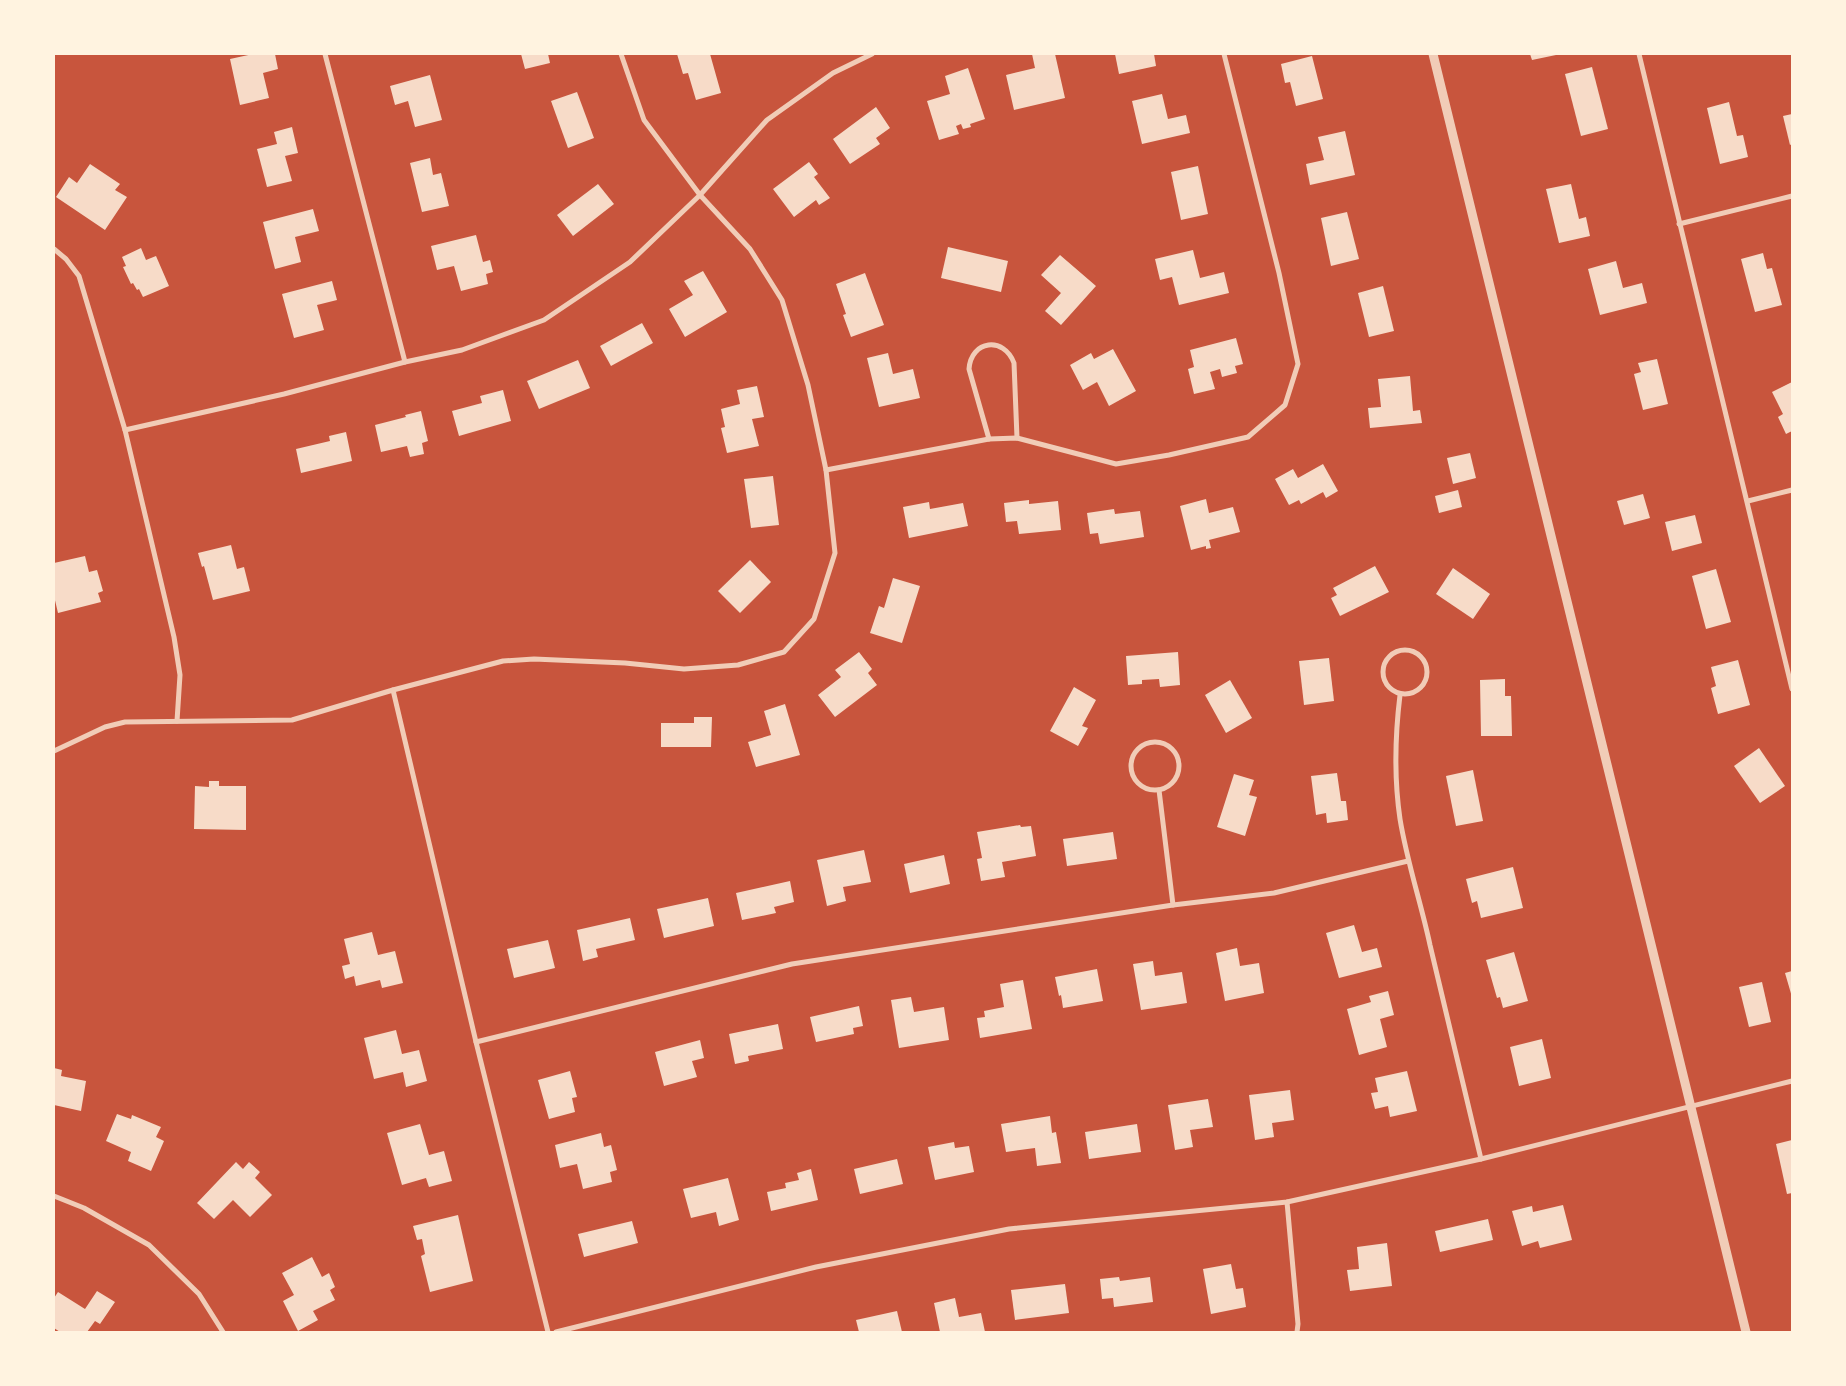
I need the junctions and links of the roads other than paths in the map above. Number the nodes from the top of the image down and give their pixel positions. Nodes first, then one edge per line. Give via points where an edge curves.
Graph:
1 (325, 54) edge
2 (621, 54) edge
3 (872, 54) edge
4 (1224, 54) edge
5 (1433, 54) edge
6 (1639, 54) edge
7 (700, 195) junction
8 (1792, 196) edge
9 (1679, 224) junction
10 (54, 249) edge
11 (405, 362) junction
12 (125, 430) junction
13 (1017, 438) junction
14 (989, 439) junction
15 (826, 470) junction
16 (1792, 490) edge
17 (1748, 501) junction
18 (1792, 689) edge
19 (393, 690) junction
20 (1400, 694) junction
21 (177, 721) junction
22 (54, 751) edge
23 (1160, 790) junction
24 (1408, 861) junction
25 (1173, 905) junction
26 (476, 1042) junction
27 (1792, 1081) edge
28 (1690, 1106) junction
29 (1481, 1159) junction
30 (54, 1196) edge
31 (1287, 1202) junction
32 (223, 1332) edge
33 (548, 1332) edge
34 (556, 1332) edge
35 (1297, 1332) edge
36 (1746, 1332) edge

1 - 11 street
2 - 7 street via 644,120
3 - 7 street via 833,73 767,120
4 - 13 street via 1298,364 1285,405 1248,437 1116,464
5 - 28 street
6 - 9 street
7 - 11 street via 630,262 544,320 462,350
7 - 15 street via 750,249 782,300 808,385
8 - 9 street
9 - 17 street
10 - 12 street via 79,276
11 - 12 street via 284,394
12 - 21 street via 174,637 180,675
13 - 14 street
13 - 14 street via 1014,363 1006,350 993,344 985,345 973,354 969,369
14 - 15 street
15 - 19 street via 835,553 814,620 784,652 738,665 684,669 625,663 534,659 502,661
16 - 17 street
17 - 18 street
19 - 21 street via 292,720
19 - 26 street
20 - 20 street via 1416,692 1426,681 1426,665 1417,653 1403,650 1390,656 1383,668 1384,682
20 - 24 street via 1396,732 1397,775
21 - 22 street via 125,722 105,727
23 - 23 street via 1177,776 1179,762 1166,744 1150,742 1136,750 1132,758 1132,774 1143,787
23 - 25 street
24 - 25 street via 1274,893
24 - 29 street
25 - 26 street via 792,964
26 - 33 street
27 - 28 street
28 - 29 street
28 - 36 street
29 - 31 street
30 - 32 street via 84,1208 149,1245 199,1294
31 - 34 street via 1009,1229 816,1268
31 - 35 street

